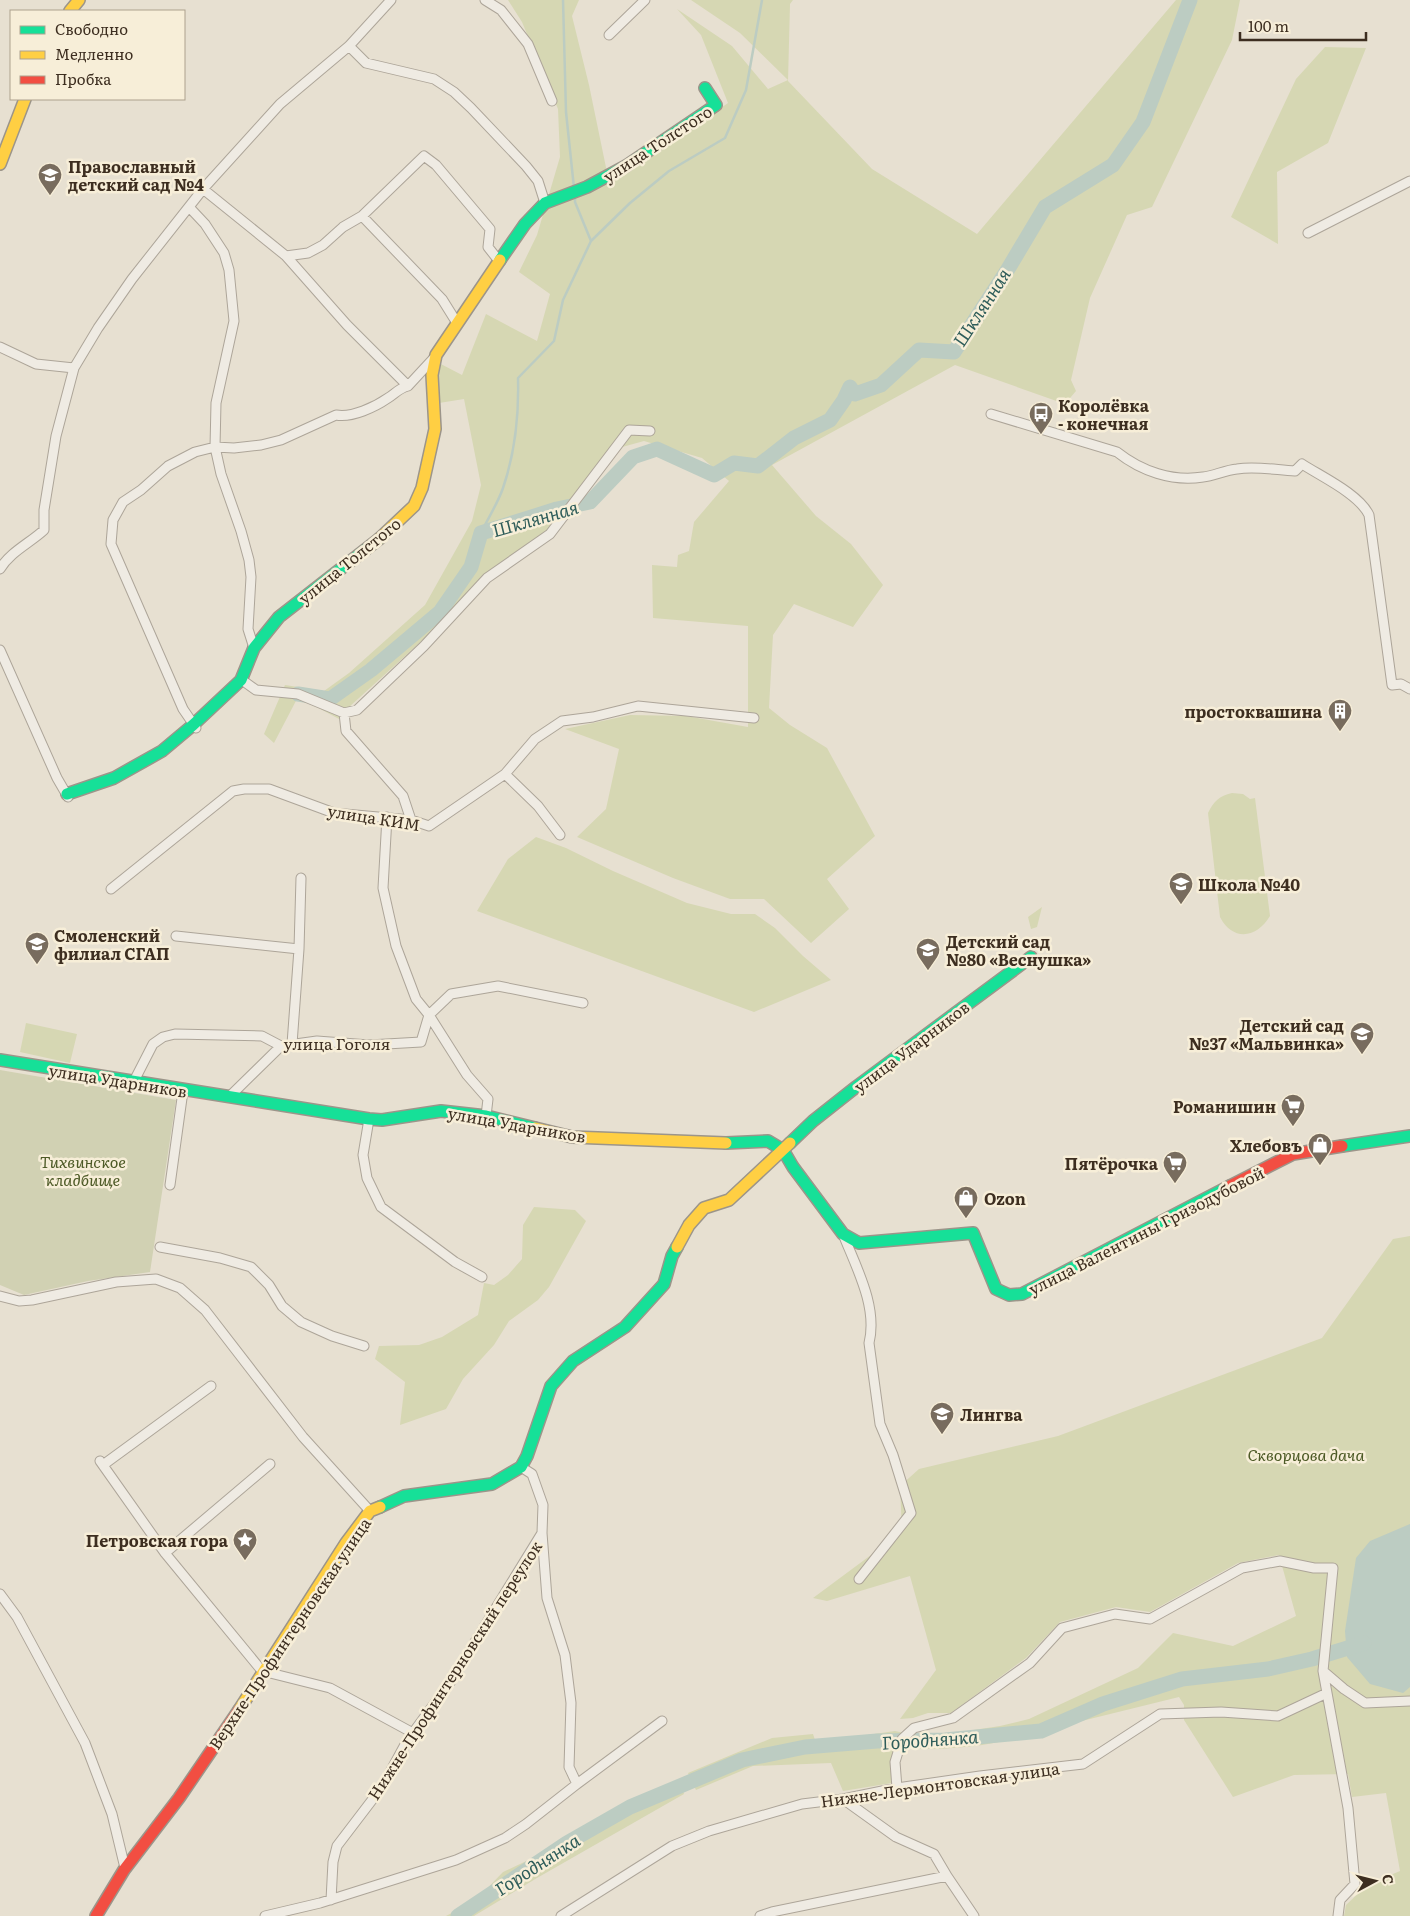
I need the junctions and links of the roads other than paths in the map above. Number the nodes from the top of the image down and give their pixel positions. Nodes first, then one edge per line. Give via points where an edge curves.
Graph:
1 (392, 0) edge
2 (485, 0) edge
3 (645, 0) edge
4 (610, 35) dead end
5 (349, 46) junction
6 (704, 88) dead end
7 (25, 100) edge
8 (552, 102) dead end
9 (0, 164) edge
10 (1410, 181) edge
11 (203, 189) junction
12 (545, 203) junction
13 (189, 207) junction
14 (362, 216) junction
15 (1308, 234) dead end
16 (286, 256) junction
17 (499, 262) junction
18 (457, 323) junction
19 (0, 347) edge
20 (436, 355) junction
21 (74, 368) junction
22 (408, 386) junction
23 (991, 414) dead end
24 (650, 430) dead end
25 (215, 447) junction
26 (0, 569) edge
27 (254, 648) junction
28 (0, 650) edge
29 (241, 680) junction
30 (1410, 689) edge
31 (344, 714) junction
32 (754, 718) dead end
33 (195, 726) junction
34 (504, 774) junction
35 (67, 796) joint
36 (387, 817) junction
37 (411, 820) junction
38 (560, 834) dead end
39 (301, 878) dead end
40 (111, 889) dead end
41 (176, 936) dead end
42 (299, 949) junction
43 (1031, 957) dead end
44 (583, 1003) dead end
45 (429, 1015) junction
46 (292, 1044) junction
47 (281, 1046) junction
48 (0, 1060) edge
49 (133, 1083) junction
50 (183, 1091) junction
51 (230, 1096) junction
52 (486, 1116) junction
53 (369, 1119) junction
54 (1410, 1136) edge
55 (783, 1150) junction
56 (170, 1185) dead end
57 (843, 1234) junction
58 (160, 1247) dead end
59 (482, 1276) dead end
60 (0, 1296) edge
61 (364, 1346) dead end
62 (211, 1386) dead end
63 (270, 1464) dead end
64 (521, 1467) junction
65 (370, 1511) junction
66 (542, 1533) junction
67 (165, 1553) junction
68 (859, 1579) dead end
69 (0, 1594) edge
70 (262, 1671) junction
71 (1323, 1671) junction
72 (1327, 1694) junction
73 (1410, 1701) edge
74 (662, 1722) dead end
75 (413, 1733) junction
76 (577, 1784) junction
77 (897, 1788) junction
78 (843, 1799) junction
79 (125, 1868) junction
80 (947, 1876) junction
81 (331, 1900) junction
82 (96, 1916) edge
83 (265, 1916) edge
84 (561, 1916) edge
85 (760, 1916) edge
86 (974, 1916) edge
87 (1338, 1916) edge

1 - 5 street
2 - 8 street via 501,10 528,44
3 - 4 street
5 - 11 street via 280,104
5 - 12 street via 366,63 434,79 454,92 526,166 538,181
6 - 12 street, улица Толстого via 716,105 626,166
7 - 9 street
10 - 15 street
11 - 13 street
11 - 16 street
12 - 17 street, улица Толстого via 524,224
13 - 21 street via 132,279
13 - 25 street via 224,253 234,321 216,403
14 - 16 street via 343,227 323,246 308,253
14 - 17 street via 424,156 436,165 490,229 488,247
14 - 18 street via 442,299
16 - 22 street via 347,325
17 - 18 street, улица Толстого
18 - 20 street, улица Толстого
19 - 21 street via 36,364
20 - 22 street
20 - 27 street, улица Толстого via 432,375 435,429 422,488 414,506 389,531 279,616
21 - 26 street via 56,436 44,510 44,530 6,559
22 - 25 street via 401,387 374,406 344,417 336,415 281,440 234,448
23 - 30 street via 1117,452 1128,461 1167,477 1184,480 1246,468 1295,470 1302,464 1355,498 1369,514 1392,685 1401,684
24 - 31 street via 629,430 550,534 487,578 424,646 357,710
25 - 27 street via 249,560 248,629
25 - 33 street via 195,452 168,466 123,502 113,520 111,544 183,709
27 - 29 street, улица Толстого
28 - 35 street
29 - 31 street via 256,690 298,694
29 - 33 street, улица Толстого
31 - 37 street via 346,731 403,796
32 - 34 street, улица КИМ via 638,706 562,721 535,739
33 - 35 street, улица Толстого via 162,751 114,778
34 - 37 street, улица КИМ via 429,826
34 - 38 street via 538,806
36 - 37 street, улица КИМ
36 - 40 street, улица КИМ via 334,813 270,790 233,791
36 - 45 street via 383,888 396,946 416,999
39 - 42 street
41 - 42 street
42 - 46 street
43 - 55 street, улица Ударников via 856,1087
44 - 45 street via 498,986 452,994
45 - 46 street, улица Гоголя via 422,1042 369,1045 317,1040
45 - 52 street via 467,1075 488,1099
46 - 47 street, улица Гоголя
47 - 49 street, улица Гоголя via 262,1036 175,1034 163,1037 153,1044
47 - 51 street
48 - 49 street, улица Ударников
49 - 50 street, улица Ударников
50 - 51 street, улица Ударников
50 - 56 street
51 - 53 street, улица Ударников
52 - 53 street, улица Ударников via 441,1111
52 - 55 street, улица Ударников via 572,1137 729,1143 768,1141
53 - 59 street via 363,1155 367,1178 381,1207 455,1262
54 - 57 street, улица Валентины Гризодубовой via 1292,1154 1022,1294 996,1289 973,1233 859,1243
55 - 57 street
55 - 64 street via 729,1200 704,1208 689,1225 672,1256 664,1284 625,1327 572,1361 551,1386
57 - 68 street via 871,1309 869,1343 880,1424 911,1513
58 - 61 street via 251,1266 269,1285 282,1306 301,1322
60 - 65 street via 32,1300 116,1282 156,1278 180,1288 205,1310 303,1437
62 - 67 street via 102,1463
63 - 67 street
64 - 65 street, Верхне-Профинтерновская улица via 492,1484 404,1496
64 - 66 street, Нижне-Профинтерновский переулок via 532,1474 543,1505
65 - 70 street, Верхне-Профинтерновская улица
66 - 75 street, Нижне-Профинтерновский переулок via 450,1681
66 - 76 street via 547,1598 564,1655 571,1703 568,1767
67 - 70 street
69 - 79 street via 17,1617 85,1744 112,1814
70 - 75 street via 330,1688
70 - 79 street, Верхне-Профинтерновская улица via 178,1798
71 - 72 street
71 - 73 street via 1365,1703
71 - 77 street via 1333,1568 1280,1562 1242,1568 1150,1619 1115,1614 1062,1628 1030,1663 953,1718 914,1728 902,1739 895,1762
72 - 77 street, Нижне-Лермонтовская улица via 1278,1716 1221,1712 1160,1714 1083,1764
72 - 87 street via 1348,1808 1355,1884 1340,1900
74 - 76 street
75 - 81 street, Нижне-Профинтерновский переулок via 382,1787 337,1846
76 - 81 street via 505,1838 456,1860
77 - 78 street, Нижне-Лермонтовская улица
78 - 80 street via 896,1837 934,1854
78 - 84 street, Нижне-Лермонтовская улица via 802,1804 709,1831 672,1846
79 - 82 street, Верхне-Профинтерновская улица
80 - 85 street
80 - 86 street
81 - 83 street

